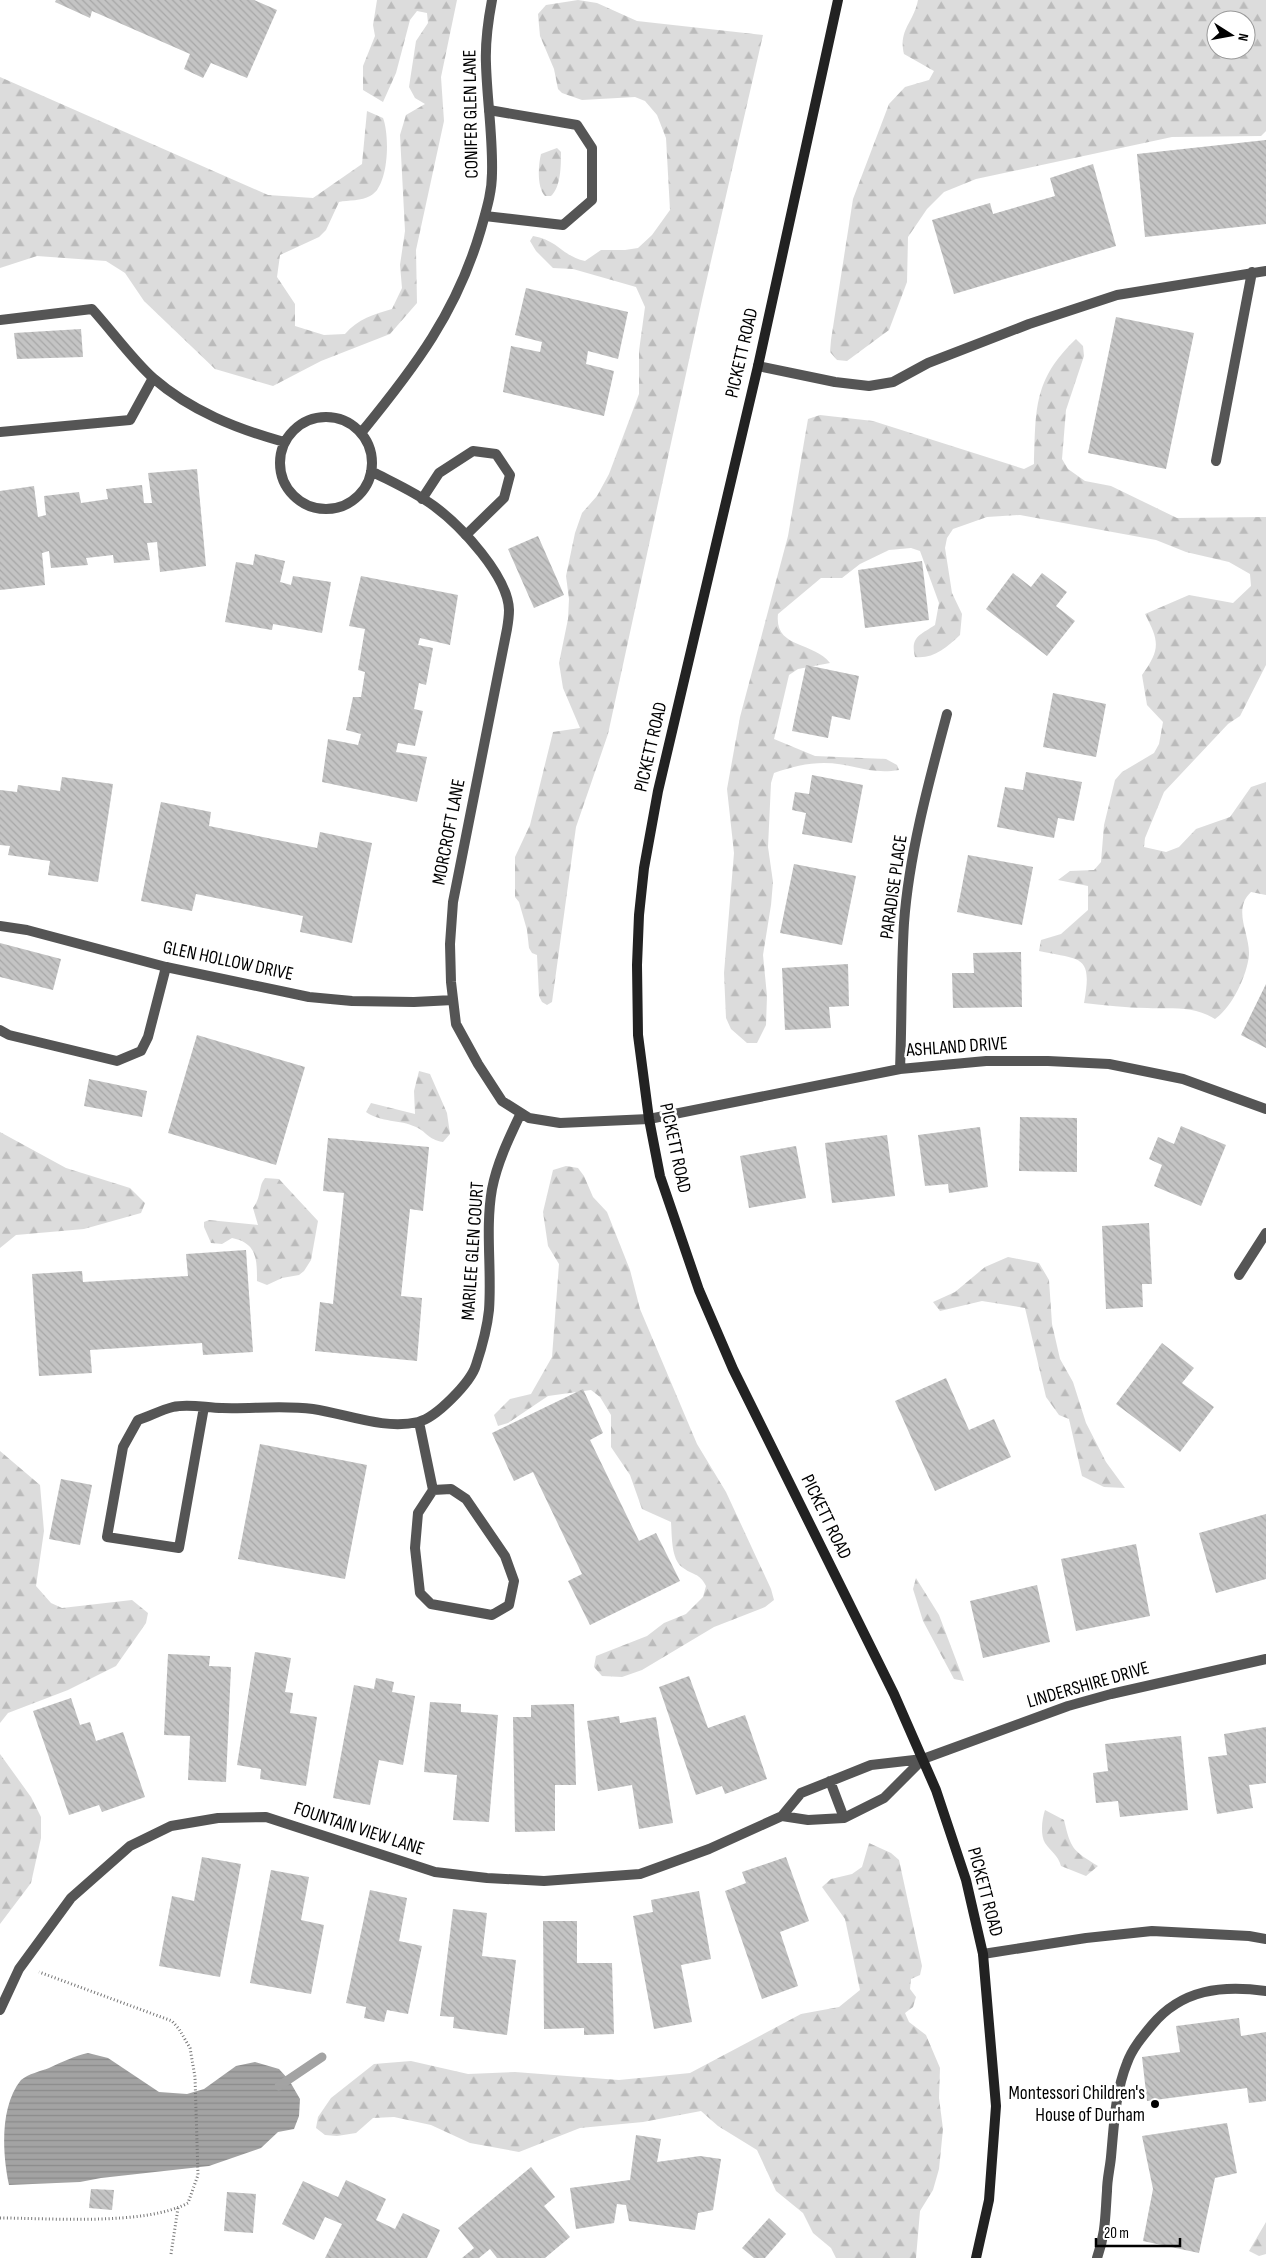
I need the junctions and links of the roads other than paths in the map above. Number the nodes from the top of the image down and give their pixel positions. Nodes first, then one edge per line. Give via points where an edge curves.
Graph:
1 (492, 0) edge
2 (838, 0) edge
3 (489, 110) junction
4 (485, 216) junction
5 (1266, 271) edge
6 (1252, 272) junction
7 (0, 320) edge
8 (758, 366) junction
9 (153, 378) junction
10 (0, 432) edge
11 (362, 432) junction
12 (284, 442) junction
13 (1216, 461) dead end
14 (371, 471) junction
15 (422, 499) junction
16 (466, 535) junction
17 (947, 714) dead end
18 (0, 926) edge
19 (166, 967) junction
20 (453, 1000) junction
21 (0, 1030) edge
22 (900, 1068) junction
23 (1266, 1109) edge
24 (520, 1115) junction
25 (649, 1119) junction
26 (1266, 1233) edge
27 (1239, 1274) dead end
28 (204, 1407) junction
29 (419, 1422) junction
30 (433, 1490) junction
31 (1266, 1659) edge
32 (923, 1759) junction
33 (830, 1782) junction
34 (782, 1816) junction
35 (844, 1818) junction
36 (1266, 1939) edge
37 (983, 1954) junction
38 (1266, 1992) edge
39 (0, 2010) edge
40 (976, 2258) edge
41 (1097, 2258) edge

1 - 3 street, CONIFER GLEN LANE via 486,64
2 - 8 street, PICKETT ROAD
3 - 4 street, CONIFER GLEN LANE via 492,174
3 - 4 street via 577,125 592,148 592,200 563,225
4 - 11 street, CONIFER GLEN LANE via 466,274 444,321
5 - 6 street
6 - 8 street via 1117,295 1010,331 928,363 893,382 869,386 835,382
6 - 13 street
7 - 9 street via 92,309
8 - 25 street, PICKETT ROAD via 658,790 644,868 637,965 638,1035
9 - 10 street via 130,420
9 - 12 street via 201,412 246,432
11 - 12 street via 336,417 320,416 305,420
11 - 14 street via 369,446
12 - 14 street via 280,472 295,498 308,506 331,509 352,501 363,490
14 - 15 street, MORCROFT LANE
15 - 16 street, MORCROFT LANE
15 - 16 street via 439,473 473,451 496,454 510,475 504,498
16 - 20 street, MORCROFT LANE via 503,588 509,609 453,902 450,944
17 - 22 street, PARADISE PLACE via 913,860 904,922
18 - 19 street, GLEN HOLLOW DRIVE via 27,930
19 - 20 street, GLEN HOLLOW DRIVE via 309,997 352,1001
19 - 21 street via 148,1037 141,1051 117,1061 9,1036
20 - 24 street, MORCROFT LANE via 456,1024 478,1064 502,1102
22 - 23 street, ASHLAND DRIVE via 986,1061 1110,1064 1183,1079
22 - 25 street, ASHLAND DRIVE
24 - 25 street, MORCROFT LANE via 560,1123
24 - 29 street, MARILEE GLEN COURT via 504,1149 492,1188 488,1229 489,1310 475,1369 444,1406
25 - 32 street, PICKETT ROAD via 660,1176 699,1290 733,1369
26 - 27 street
28 - 28 street, MARILEE GLEN COURT via 175,1406 138,1420 123,1447 107,1537 180,1548
28 - 29 street, MARILEE GLEN COURT via 312,1409 389,1424
29 - 30 street
30 - 30 street via 418,1513 415,1548 420,1593 431,1604 492,1615 510,1606 514,1581 505,1556 466,1499 451,1489
31 - 32 street, LINDERSHIRE DRIVE via 1111,1694
32 - 33 street, FOUNTAIN VIEW LANE via 871,1765
32 - 35 street via 884,1798
32 - 37 street, PICKETT ROAD via 966,1880
33 - 34 street, FOUNTAIN VIEW LANE via 801,1793
33 - 35 street
34 - 35 street via 808,1820
34 - 39 street, FOUNTAIN VIEW LANE via 709,1849 640,1874 544,1881 434,1872 266,1817 218,1818 171,1826 130,1846 71,1898 19,1969
36 - 37 street via 1152,1931
37 - 40 street, PICKETT ROAD via 996,2106 988,2200
38 - 41 street via 1222,1989 1186,1998 1161,2014 1139,2040 1127,2062 1118,2097 1106,2222

